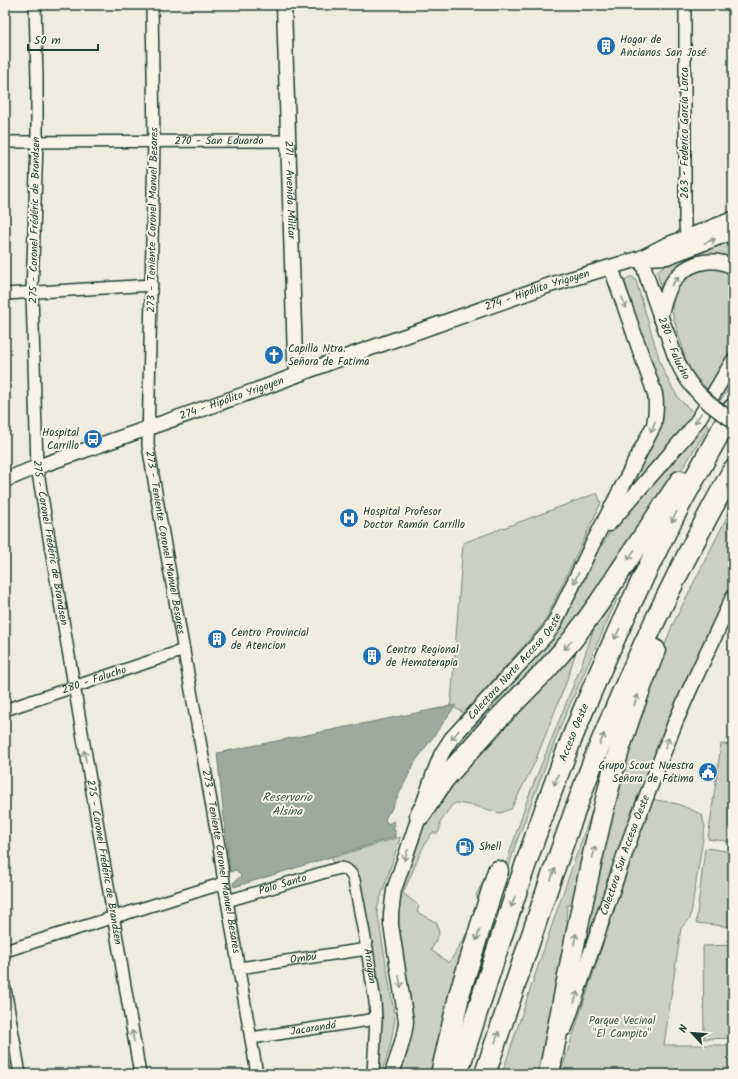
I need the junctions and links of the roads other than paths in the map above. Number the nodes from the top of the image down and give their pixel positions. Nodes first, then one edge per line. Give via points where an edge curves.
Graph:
1 (35, 5) edge
2 (152, 5) edge
3 (284, 5) edge
4 (685, 5) edge
5 (154, 141) junction
6 (289, 141) junction
7 (5, 142) edge
8 (37, 142) junction
9 (733, 219) edge
10 (733, 232) edge
11 (686, 236) junction
12 (640, 258) junction
13 (611, 267) junction
14 (733, 267) edge
15 (152, 285) junction
16 (32, 293) junction
17 (5, 294) edge
18 (660, 317) junction
19 (733, 361) edge
20 (298, 374) junction
21 (733, 409) edge
22 (733, 420) edge
23 (149, 428) junction
24 (37, 467) junction
25 (733, 470) edge
26 (5, 480) edge
27 (700, 528) junction
28 (593, 543) junction
29 (733, 597) edge
30 (184, 650) junction
31 (74, 687) junction
32 (5, 710) edge
33 (420, 815) junction
34 (339, 868) joint
35 (498, 872) dead end
36 (224, 883) junction
37 (227, 901) junction
38 (113, 917) junction
39 (367, 949) junction
40 (5, 951) edge
41 (239, 968) junction
42 (5, 989) edge
43 (376, 1018) junction
44 (251, 1038) junction
45 (20, 1074) edge
46 (140, 1074) edge
47 (257, 1074) edge
48 (373, 1074) edge
49 (392, 1074) edge
50 (441, 1074) edge
51 (457, 1074) edge
52 (485, 1074) edge
53 (549, 1074) edge

1 - 8 street, 275 - Coronel Frédéric de Brandsen
2 - 5 street, 273 - Teniente Coronel Manuel Besares
3 - 6 street, 271 - Avenida Militar
4 - 11 street, 263 - Federico García Lorca
5 - 6 street, 270 - San Eduardo
5 - 8 street, 270 - San Eduardo
5 - 15 street, 273 - Teniente Coronel Manuel Besares
6 - 20 street, 271 - Avenida Militar via 295,359
7 - 8 street, 270 - San Eduardo
8 - 16 street, 275 - Coronel Frédéric de Brandsen
9 - 11 street, 274 - Hipólito Yrigoyen
12 -> 10 street, 274 - Hipólito Yrigoyen via 667,257
11 - 12 street, 274 - Hipólito Yrigoyen
12 - 13 street, 274 - Hipólito Yrigoyen
12 - 18 street, 280 - Falucho
13 - 20 street, 274 - Hipólito Yrigoyen via 550,285
13 -> 28 street, Colectora Norte Acceso Oeste via 657,405 654,425
18 -> 14 street via 671,285 682,272 704,262 715,261
15 - 16 street
15 - 23 street, 273 - Teniente Coronel Manuel Besares
16 - 17 street
16 - 24 street, 275 - Coronel Frédéric de Brandsen
18 - 22 street, 280 - Falucho, bridge via 684,376 710,405
19 -> 28 street via 689,432
20 - 23 street, 274 - Hipólito Yrigoyen
21 -> 33 highway via 573,639 444,779
21 -> 51 highway, Acceso Oeste via 656,552 583,712 542,818
23 - 24 street, 274 - Hipólito Yrigoyen
23 - 30 street, 273 - Teniente Coronel Manuel Besares via 148,445
24 - 26 street, 274 - Hipólito Yrigoyen
24 - 31 street, 275 - Coronel Frédéric de Brandsen
25 - 27 highway
52 -> 27 highway via 595,757 620,696
53 -> 27 highway via 579,918 611,778 630,715
28 -> 33 street, Colectora Norte Acceso Oeste via 553,626 442,753
53 -> 29 street, Colectora Sur Acceso Oeste via 631,836 675,723
30 - 31 street, 280 - Falucho
30 - 36 street, 273 - Teniente Coronel Manuel Besares
31 - 32 street, 280 - Falucho
38 -> 31 street, 275 - Coronel Frédéric de Brandsen
33 -> 49 street, Colectora Norte Acceso Oeste via 392,902 391,925 406,1021
34 - 37 street, Palo Santo
34 - 39 street, Arrayán via 348,870 354,880
35 -> 50 highway via 460,992
36 - 37 street, 273 - Teniente Coronel Manuel Besares
36 - 38 street
37 - 41 street, 273 - Teniente Coronel Manuel Besares
38 - 40 street
46 -> 38 street, 275 - Coronel Frédéric de Brandsen
39 - 41 street, Ombú
39 - 43 street, Arrayán
41 - 44 street, 273 - Teniente Coronel Manuel Besares
42 - 45 street
43 - 44 street, Jacarandá
43 - 48 street, Arrayán
44 - 47 street, 273 - Teniente Coronel Manuel Besares

